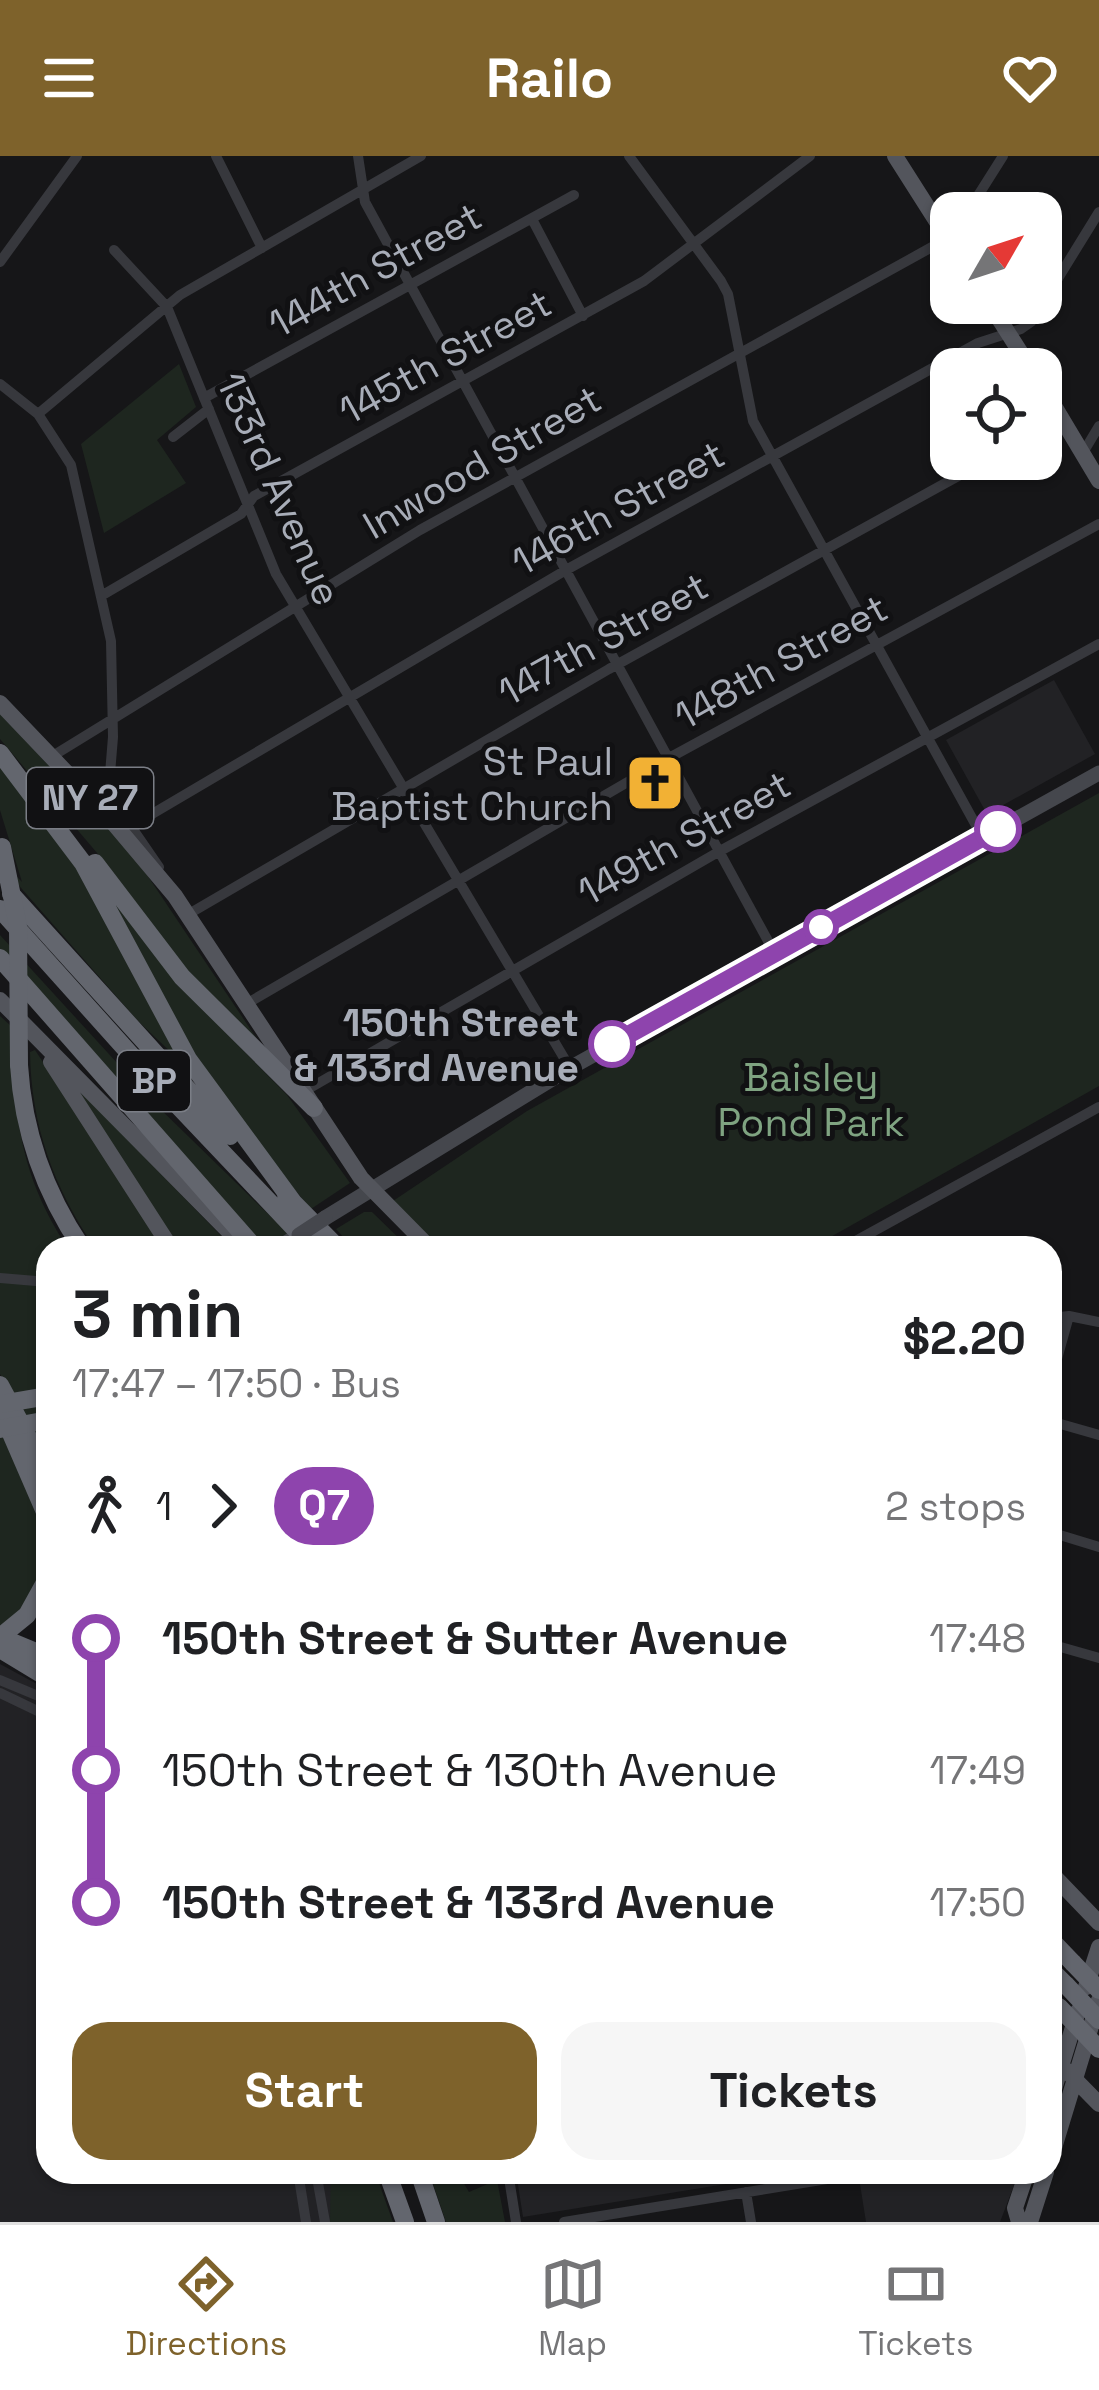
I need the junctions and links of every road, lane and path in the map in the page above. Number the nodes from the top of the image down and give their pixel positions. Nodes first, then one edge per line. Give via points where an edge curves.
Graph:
1 (76, 156) edge
2 (216, 156) edge
3 (358, 156) edge
4 (421, 156) edge
5 (628, 156) edge
6 (810, 156) edge
7 (895, 156) edge
8 (1003, 156) edge
9 (362, 190) junction
10 (980, 192) edge
11 (574, 195) dead end
12 (930, 208) edge
13 (1099, 212) edge
14 (532, 219) junction
15 (695, 243) junction
16 (930, 247) edge
17 (262, 248) junction
18 (114, 250) dead end
19 (0, 262) edge
20 (410, 285) junction
21 (167, 307) junction
22 (583, 316) junction
23 (1002, 324) edge
24 (1008, 333) junction
25 (1018, 348) edge
26 (737, 354) junction
27 (462, 381) junction
28 (0, 384) edge
29 (207, 404) junction
30 (38, 414) junction
31 (1063, 418) edge
32 (1099, 426) edge
33 (173, 437) dead end
34 (1084, 451) junction
35 (772, 457) junction
36 (514, 476) junction
37 (951, 480) edge
38 (1099, 481) edge
39 (248, 504) junction
40 (1099, 524) edge
41 (824, 550) junction
42 (566, 570) junction
43 (101, 596) junction
44 (294, 605) junction
45 (1099, 644) edge
46 (875, 645) junction
47 (617, 664) junction
48 (349, 698) junction
49 (0, 704) edge
50 (112, 720) junction
51 (927, 739) junction
52 (0, 753) edge
53 (51, 758) junction
54 (669, 758) junction
55 (1099, 773) edge
56 (22, 778) junction
57 (403, 788) junction
58 (128, 820) junction
59 (983, 838) junction
60 (1, 844) edge
61 (720, 851) junction
62 (457, 879) junction
63 (0, 881) edge
64 (175, 896) junction
65 (0, 909) edge
66 (188, 915) junction
67 (0, 925) edge
68 (774, 952) junction
69 (0, 958) edge
70 (511, 970) junction
71 (0, 1000) edge
72 (246, 1004) junction
73 (23, 1022) junction
74 (570, 1068) junction
75 (148, 1074) junction
76 (309, 1100) junction
77 (1099, 1107) edge
78 (371, 1191) junction
79 (293, 1202) junction
80 (76, 1236) edge
81 (163, 1236) edge
82 (233, 1236) edge
83 (244, 1236) edge
84 (297, 1236) edge
85 (302, 1236) edge
86 (326, 1236) edge
87 (418, 1236) edge
88 (864, 1236) edge
89 (0, 1278) edge
90 (36, 1281) edge
91 (1069, 1316) junction
92 (1062, 1317) edge
93 (1099, 1322) edge
94 (1062, 1341) edge
95 (0, 1385) edge
96 (36, 1398) edge
97 (0, 1406) edge
98 (36, 1416) edge
99 (0, 1418) edge
100 (36, 1418) edge
101 (1062, 1424) edge
102 (0, 1429) edge
103 (1099, 1435) edge
104 (36, 1452) edge
105 (36, 1491) edge
106 (1062, 1536) edge
107 (1099, 1547) edge
108 (36, 1602) edge
109 (0, 1637) edge
110 (1062, 1647) edge
111 (0, 1649) edge
112 (36, 1657) edge
113 (36, 1658) edge
114 (1099, 1658) edge
115 (0, 1680) edge
116 (0, 1693) edge
117 (36, 1695) edge
118 (36, 1710) edge
119 (1062, 1884) edge
120 (1099, 1923) edge
121 (1099, 1947) edge
122 (1062, 1952) edge
123 (1099, 1990) edge
124 (1062, 1999) edge
125 (1099, 2000) edge
126 (1062, 2002) edge
127 (1099, 2020) edge
128 (1062, 2044) edge
129 (1099, 2049) edge
130 (1062, 2066) edge
131 (1076, 2080) junction
132 (1099, 2104) edge
133 (1062, 2124) edge
134 (300, 2184) edge
135 (318, 2184) edge
136 (391, 2184) edge
137 (423, 2184) edge
138 (510, 2184) edge
139 (787, 2184) edge
140 (1024, 2184) edge
141 (1042, 2184) edge
142 (746, 2192) junction
143 (307, 2222) edge
144 (325, 2222) edge
145 (405, 2222) edge
146 (436, 2222) edge
147 (516, 2222) edge
148 (564, 2222) edge
149 (751, 2222) edge
150 (1023, 2222) edge

1 - 19 street
2 - 17 street
3 - 9 street
4 - 9 street
5 - 15 street
6 - 15 street, 145th Street
7 - 12 main road
8 - 10 street
9 - 17 street
9 - 20 street
11 - 14 street, 144th Street
13 - 24 street, 146th Street via 1030,322
14 - 20 street, 144th Street
14 - 22 street
15 - 22 street, 145th Street
15 - 26 street via 728,294
16 - 26 street, Inwood Street
17 - 21 street
18 - 21 street, 133rd Avenue
20 - 27 street
20 - 29 street, 144th Street
21 - 29 street, 133rd Avenue
21 - 30 street
22 - 27 street, 145th Street
23 - 24 main road
24 - 25 main road
24 - 35 street, 146th Street
26 - 35 street via 753,421
26 - 36 street, Inwood Street
27 - 36 street
27 - 39 street, 145th Street
28 - 30 street
29 - 33 street, 144th Street
29 - 39 street, 133rd Avenue
30 - 43 street via 71,465
31 - 34 main road
32 - 34 street
34 - 38 main road
35 - 41 street
35 - 42 street, 146th Street
36 - 42 street
36 - 44 street, Inwood Street
37 - 41 street, 147th Street
39 - 43 street, 145th Street
39 - 44 street, 133rd Avenue
40 - 46 street, 148th Street
41 - 46 street
41 - 47 street, 147th Street
42 - 47 street
42 - 48 street, 146th Street
43 - 50 street via 114,666
44 - 48 street, 133rd Avenue
44 - 50 street, Inwood Street
45 - 51 street, 149th Street
46 - 51 street
46 - 54 street, 148th Street
47 - 54 street
47 - 57 street, 147th Street
48 - 57 street, 133rd Avenue
48 - 58 street, 146th Street via 147,817
49 - 53 main road, NY 27
50 - 53 street, Inwood Street
50 - 58 street via 109,786
51 - 59 street
51 - 61 street, 149th Street
52 - 56 highway
53 - 64 main road, NY 27
54 - 61 street
54 - 62 street, 148th Street
55 - 59 main road
56 - 76 highway via 182,977
56 - 79 highway via 91,875 196,1072
57 - 62 street, 133rd Avenue
57 - 66 street, 147th Street
58 - 64 street
59 - 68 main road
60 - 80 highway, bridge via 18,926 28,1130
61 - 68 street
61 - 70 street, 149th Street
62 - 70 street, 133rd Avenue
62 - 72 street, 148th Street
63 - 79 highway, BP
64 - 66 main road, NY 27
65 - 75 highway, BP
66 - 72 main road, NY 27
67 - 75 highway
68 - 74 main road
69 - 83 highway
70 - 74 street, 133rd Avenue
70 - 76 street, 149th Street
71 - 73 main road
72 - 76 main road, NY 27
73 - 81 main road
73 - 82 main road
74 - 78 main road
75 - 85 highway, BP
76 - 78 main road, NY 27
77 - 88 street
78 - 84 main road, bridge
78 - 87 main road, NY 27
79 - 86 highway, BP
89 - 90 street
91 - 92 street
91 - 93 street
91 - 94 street
95 - 104 highway
96 - 97 highway, bridge
97 - 105 highway
98 - 99 highway
100 - 102 highway, bridge
101 - 103 street
106 - 107 street
108 - 109 highway
109 - 112 highway
110 - 114 street
111 - 113 highway
115 - 117 street
116 - 118 street
119 - 120 main road
121 - 128 main road
122 - 123 highway, bridge
124 - 127 highway, bridge
125 - 131 main road
126 - 129 highway, bridge
130 - 131 main road
131 - 132 main road
131 - 133 main road
134 - 143 street
135 - 144 street
136 - 145 highway
137 - 146 highway
138 - 147 street
139 - 142 street
140 - 150 main road via 1015,2208
141 - 150 main road
142 - 148 street
142 - 149 street

